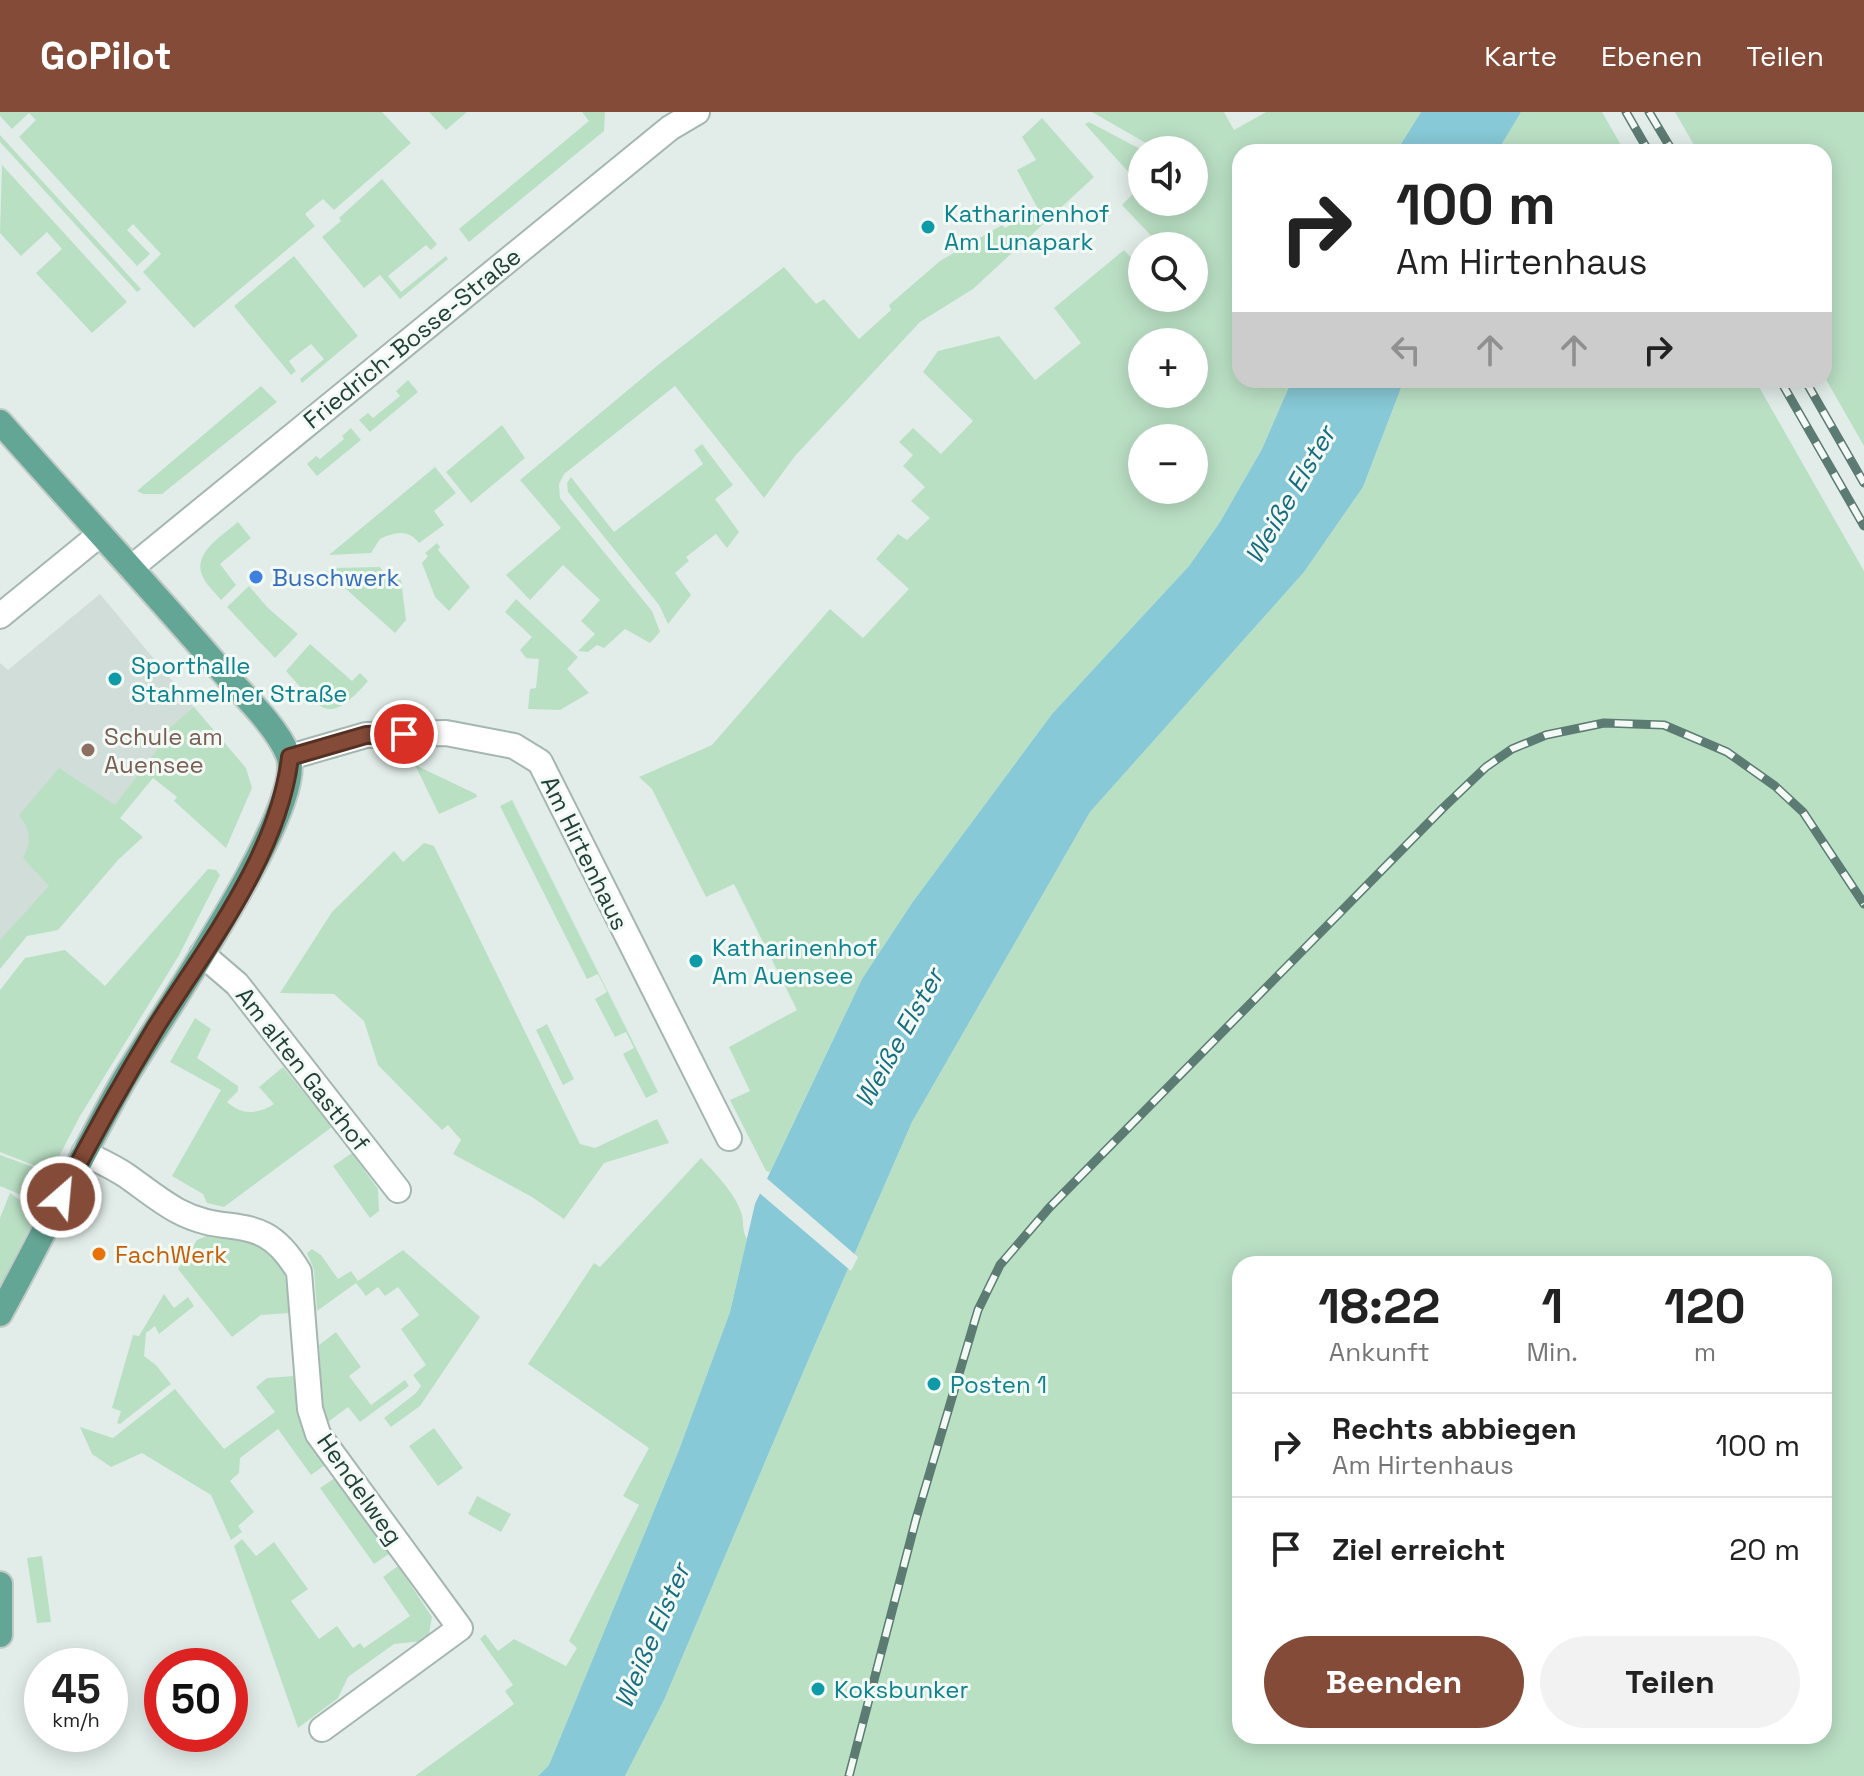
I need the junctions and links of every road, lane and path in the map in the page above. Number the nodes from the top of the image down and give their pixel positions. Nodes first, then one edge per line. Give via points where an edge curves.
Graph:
1 (697, 112) edge
2 (663, 120) edge
3 (0, 422) edge
4 (99, 535) junction
5 (131, 568) junction
6 (0, 616) edge
7 (290, 757) junction
8 (202, 954) junction
9 (729, 1138) dead end
10 (84, 1153) junction
11 (398, 1190) dead end
12 (0, 1314) edge
13 (0, 1584) edge
14 (0, 1635) edge
15 (322, 1729) dead end

1 - 2 street, Friedrich-Bosse-Straße
2 - 5 street, Friedrich-Bosse-Straße
3 - 4 main road
4 - 5 main road
4 - 6 street
5 - 7 main road
7 - 8 main road via 275,822
7 - 9 street, Am Hirtenhaus via 366,735 446,733 514,746 540,762
8 - 10 main road
8 - 11 street, Am alten Gasthof via 237,984
10 - 12 main road
10 - 15 street, Hendelweg via 178,1211 199,1220 251,1228 269,1235 288,1253 301,1282 310,1409 318,1434 460,1628
13 - 14 main road

